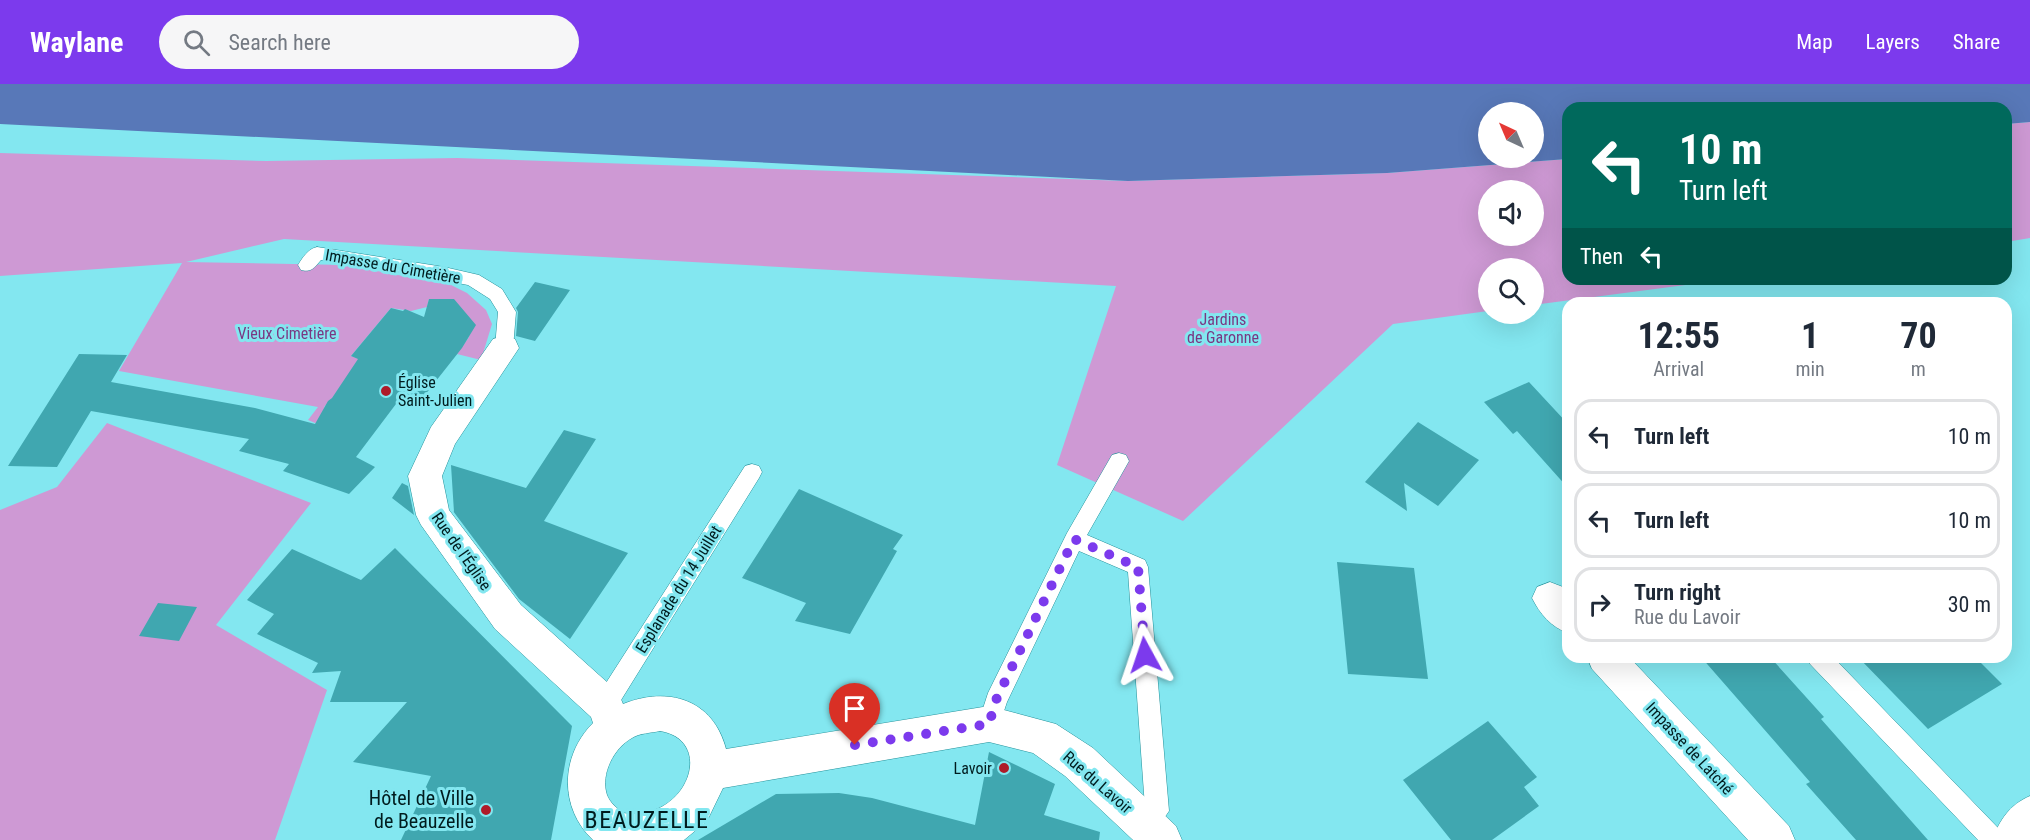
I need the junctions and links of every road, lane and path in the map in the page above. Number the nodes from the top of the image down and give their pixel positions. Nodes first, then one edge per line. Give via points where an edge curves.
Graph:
1 (307, 265) dead end
2 (504, 348) joint
3 (1119, 461) dead end
4 (752, 472) dead end
5 (1074, 539) junction
6 (1611, 663) edge
7 (1824, 663) edge
8 (609, 717) junction
9 (989, 724) junction
10 (710, 771) junction
11 (2030, 816) edge
12 (1154, 832) edge
13 (654, 836) edge
14 (1775, 840) edge
15 (1994, 840) edge
16 (2013, 840) edge

1 - 2 lane, Impasse du Cimetière via 317,253 473,280 496,294 507,312
2 - 8 street, Rue de l'Église via 442,437 425,476 433,515 508,617
3 - 5 lane
4 - 8 lane, Esplanade du 14 Juillet
5 - 9 lane via 996,700
5 - 12 lane via 1138,567 1158,811
6 - 14 street, Impasse de Latché
7 - 15 lane
8 - 10 street via 660,713 681,717 699,730 709,748
8 - 13 street via 588,764 588,804 598,820 614,831
9 - 10 street, Rue du Lavoir
9 - 12 street, Rue du Lavoir via 1042,737 1079,762
10 - 13 street via 693,808
11 - 16 street

